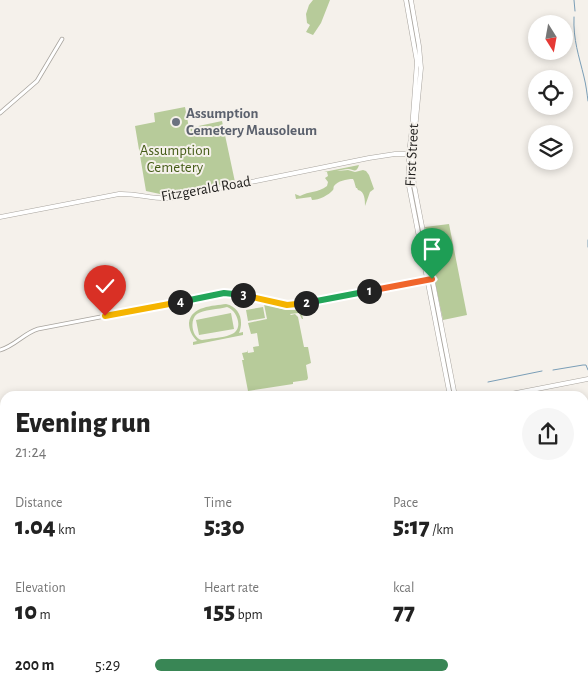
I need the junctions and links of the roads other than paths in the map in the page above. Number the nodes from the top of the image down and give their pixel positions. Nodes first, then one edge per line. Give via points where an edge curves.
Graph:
1 (406, 0) edge
2 (410, 0) edge
3 (62, 39) dead end
4 (0, 112) edge
5 (411, 154) junction
6 (0, 217) edge
7 (430, 280) junction
8 (0, 350) edge
9 (588, 379) edge
10 (449, 391) edge
11 (454, 391) edge
12 (526, 391) edge

1 - 5 main road, First Street via 417,62
2 - 5 main road, First Street via 420,46 421,68
3 - 4 street via 38,81
5 - 6 main road, Fitzgerald Road via 385,155 172,198 119,194
5 - 7 main road, First Street
7 - 8 street via 292,305 220,294 38,329
7 - 10 main road, First Street
7 - 11 main road, First Street
9 - 12 main road

